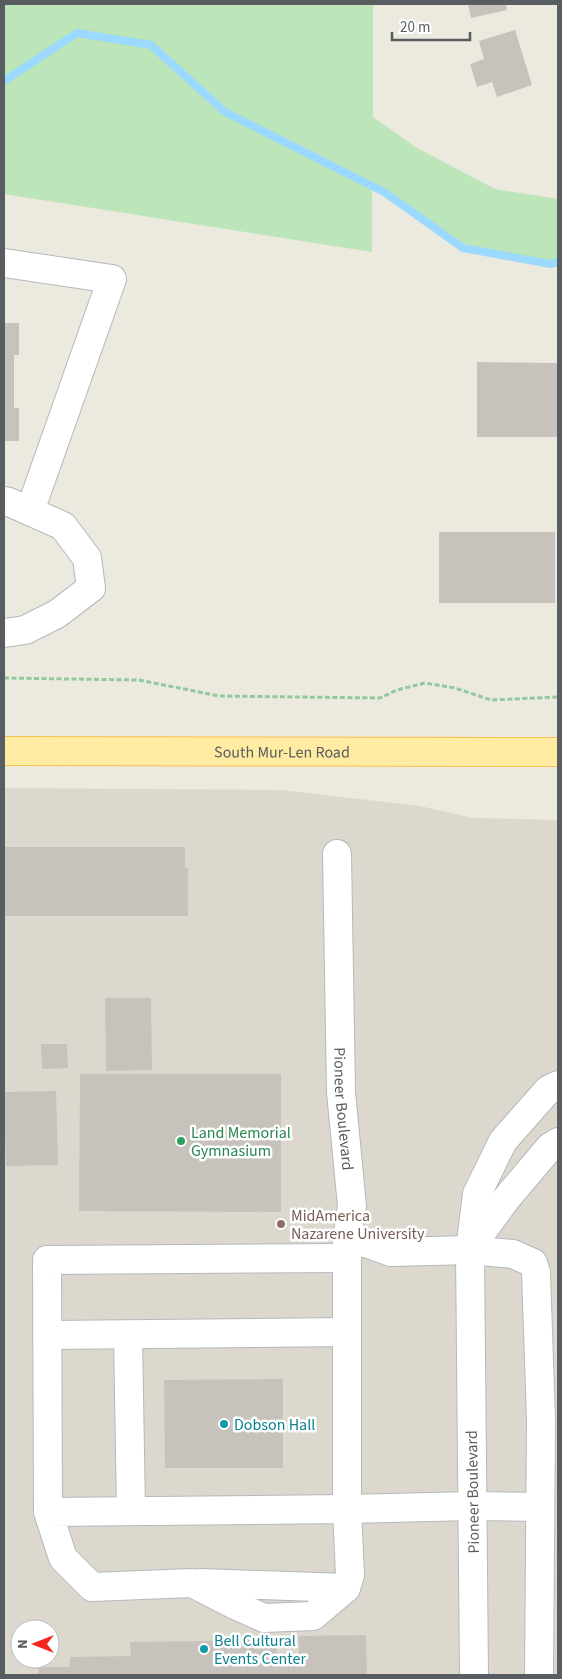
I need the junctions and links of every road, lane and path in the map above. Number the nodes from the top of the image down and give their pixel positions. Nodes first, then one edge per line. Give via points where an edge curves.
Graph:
1 (4, 263) edge
2 (4, 501) edge
3 (30, 511) junction
4 (4, 633) edge
5 (4, 678) edge
6 (558, 697) edge
7 (4, 751) edge
8 (558, 752) edge
9 (337, 854) dead end
10 (558, 1085) edge
11 (558, 1142) edge
12 (347, 1248) junction
13 (470, 1250) junction
14 (547, 1277) edge
15 (346, 1332) junction
16 (48, 1335) junction
17 (128, 1335) junction
18 (549, 1421) edge
19 (472, 1506) junction
20 (540, 1507) junction
21 (347, 1509) junction
22 (131, 1511) junction
23 (48, 1512) junction
24 (548, 1628) edge
25 (474, 1675) edge
26 (539, 1675) edge

1 - 3 street via 112,279
2 - 3 street
3 - 4 street via 63,526 87,558 91,588 57,614 25,630
5 - 6 path via 139,680 219,696 380,698 425,683 455,688 491,700
7 - 8 main road, South Mur-Len Road
9 - 12 street, Pioneer Boulevard via 340,1092 352,1206
10 - 13 street, Pioneer Boulevard via 548,1090 503,1141 477,1194
11 - 13 street via 550,1146 506,1199
12 - 13 street via 372,1244 391,1252
12 - 15 street, Pioneer Boulevard
12 - 16 street via 47,1260
13 - 14 street via 513,1254 533,1264
13 - 19 street, Pioneer Boulevard
14 - 18 street
15 - 17 street
15 - 21 street, Pioneer Boulevard
16 - 17 street
16 - 23 street
17 - 22 street
18 - 20 street
19 - 20 street
19 - 21 street
19 - 25 street, Pioneer Boulevard
20 - 24 street
21 - 22 street
21 - 23 street, Pioneer Boulevard via 350,1575 346,1588 313,1616 264,1618 192,1583 92,1587 64,1558
22 - 23 street
24 - 26 street

